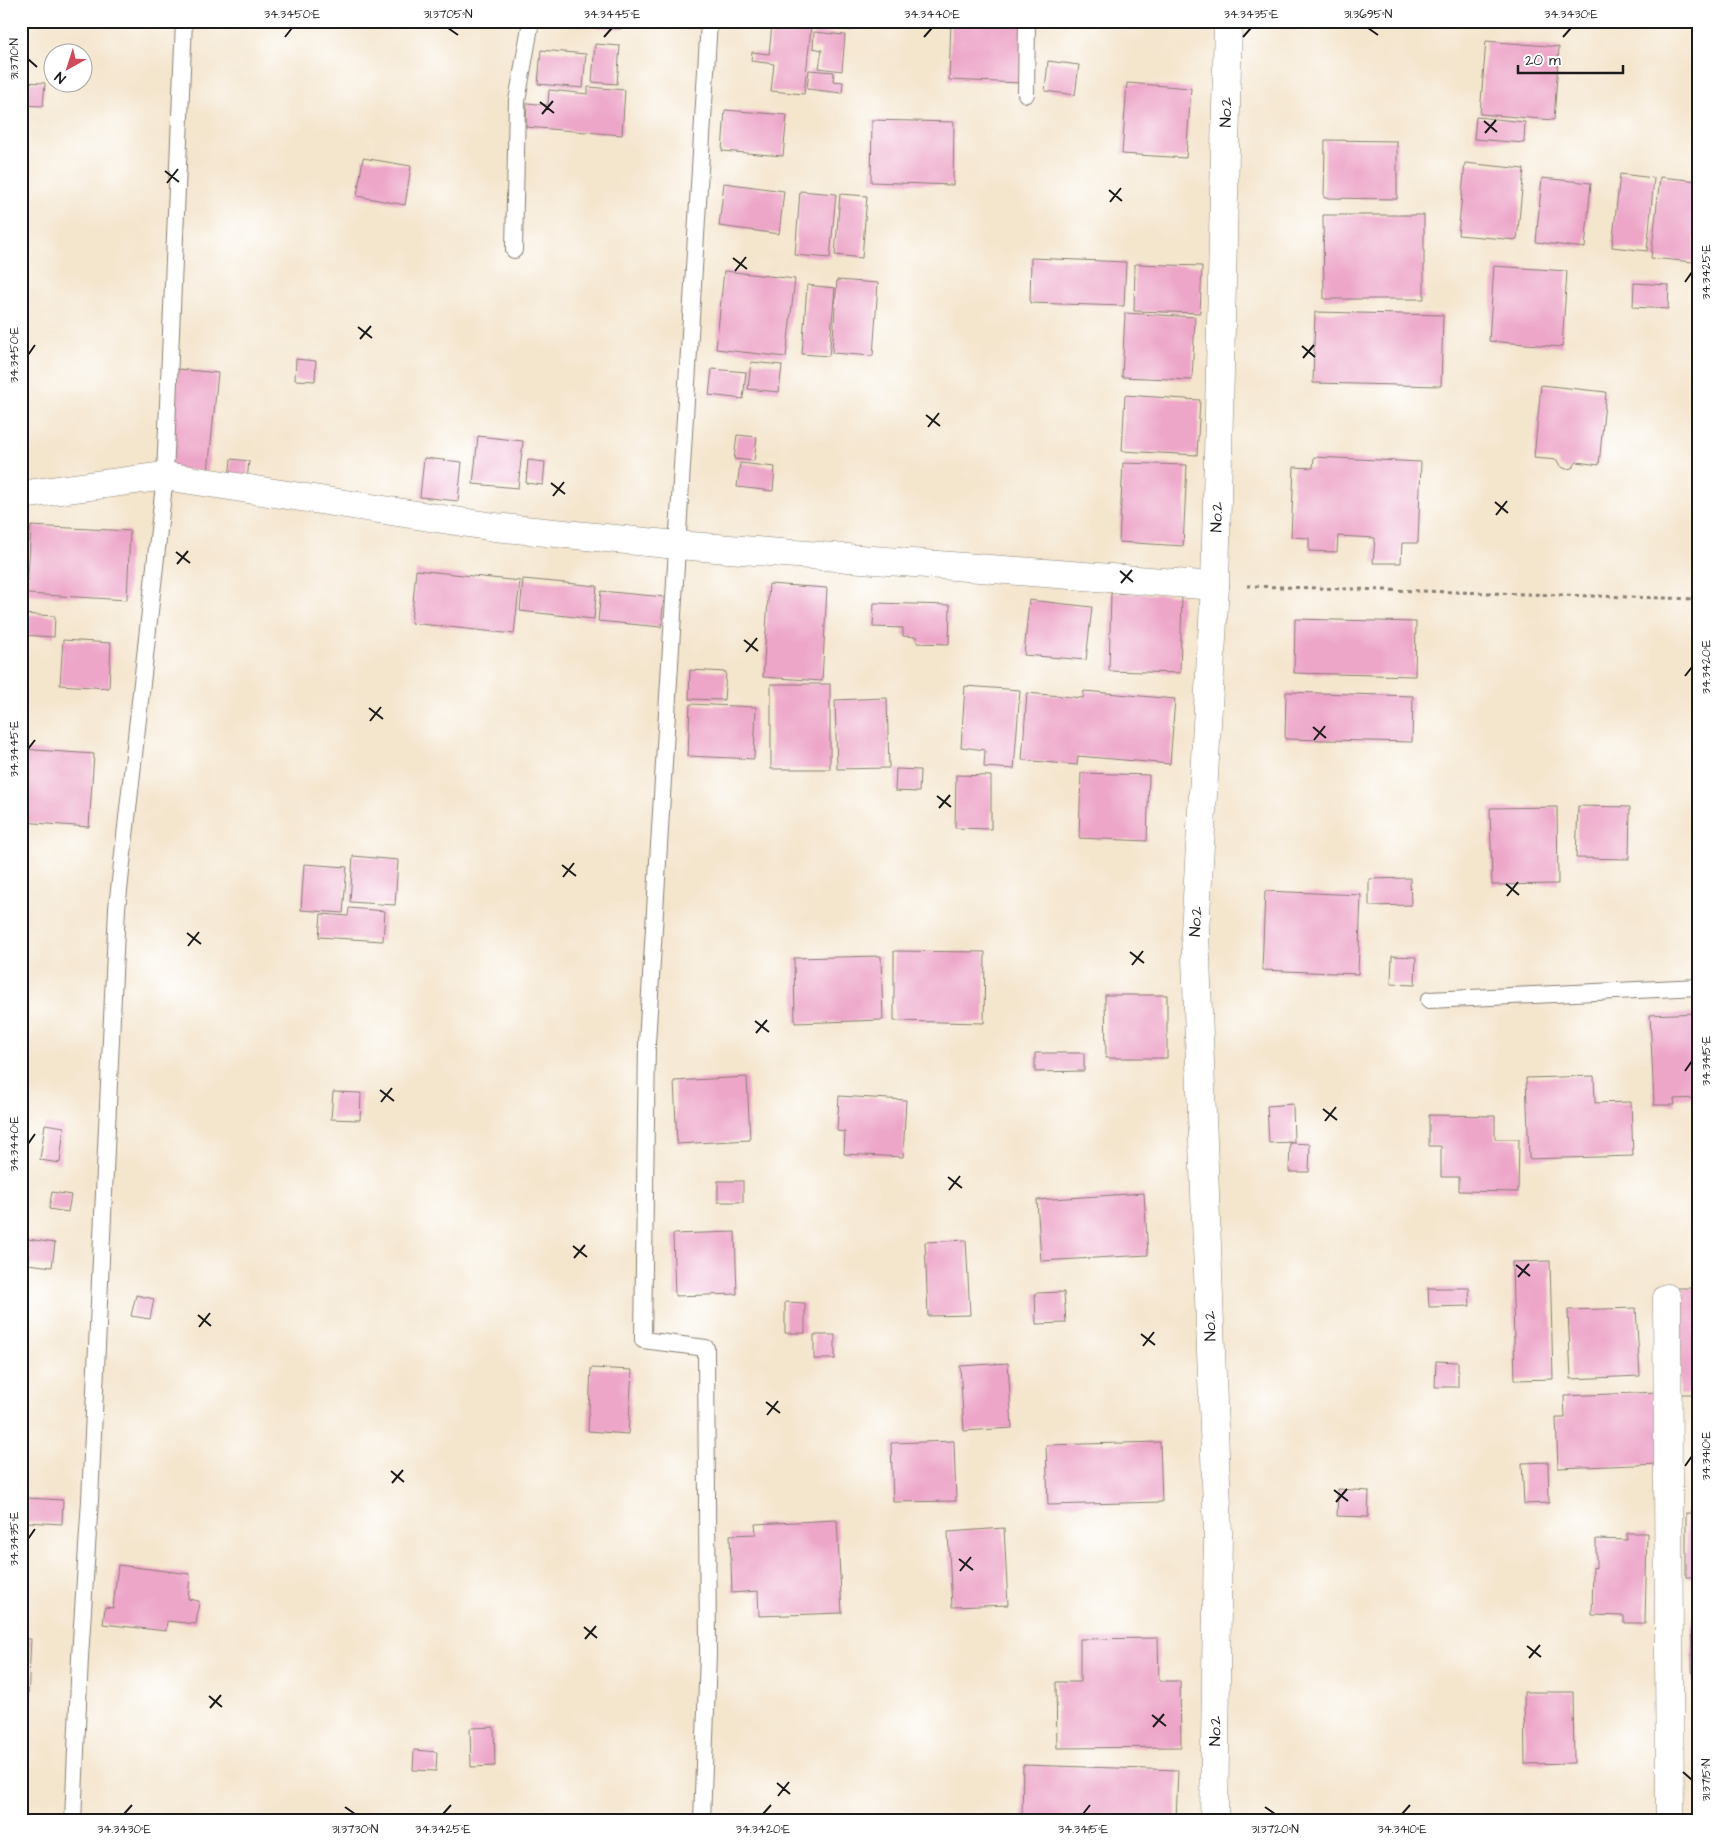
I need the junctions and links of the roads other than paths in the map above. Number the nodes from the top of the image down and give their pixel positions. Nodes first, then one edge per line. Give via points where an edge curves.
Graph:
1 (184, 21) edge
2 (531, 21) edge
3 (709, 21) edge
4 (1027, 21) edge
5 (1228, 21) edge
6 (1026, 94) dead end
7 (514, 250) dead end
8 (165, 476) junction
9 (21, 495) edge
10 (677, 545) junction
11 (1215, 586) junction
12 (1699, 988) edge
13 (1429, 1000) dead end
14 (1667, 1298) dead end
15 (73, 1821) edge
16 (702, 1821) edge
17 (1214, 1821) edge
18 (1670, 1821) edge

1 - 8 lane
2 - 7 lane via 517,101
3 - 10 lane
4 - 6 lane
5 - 11 street, No.2
8 - 9 street
8 - 10 street via 494,527
8 - 15 lane via 117,908
10 - 11 street
10 - 16 lane via 647,1043 643,1340 706,1348 708,1654
11 - 17 street, No.2 via 1195,932 1218,1533
12 - 13 lane
14 - 18 street

